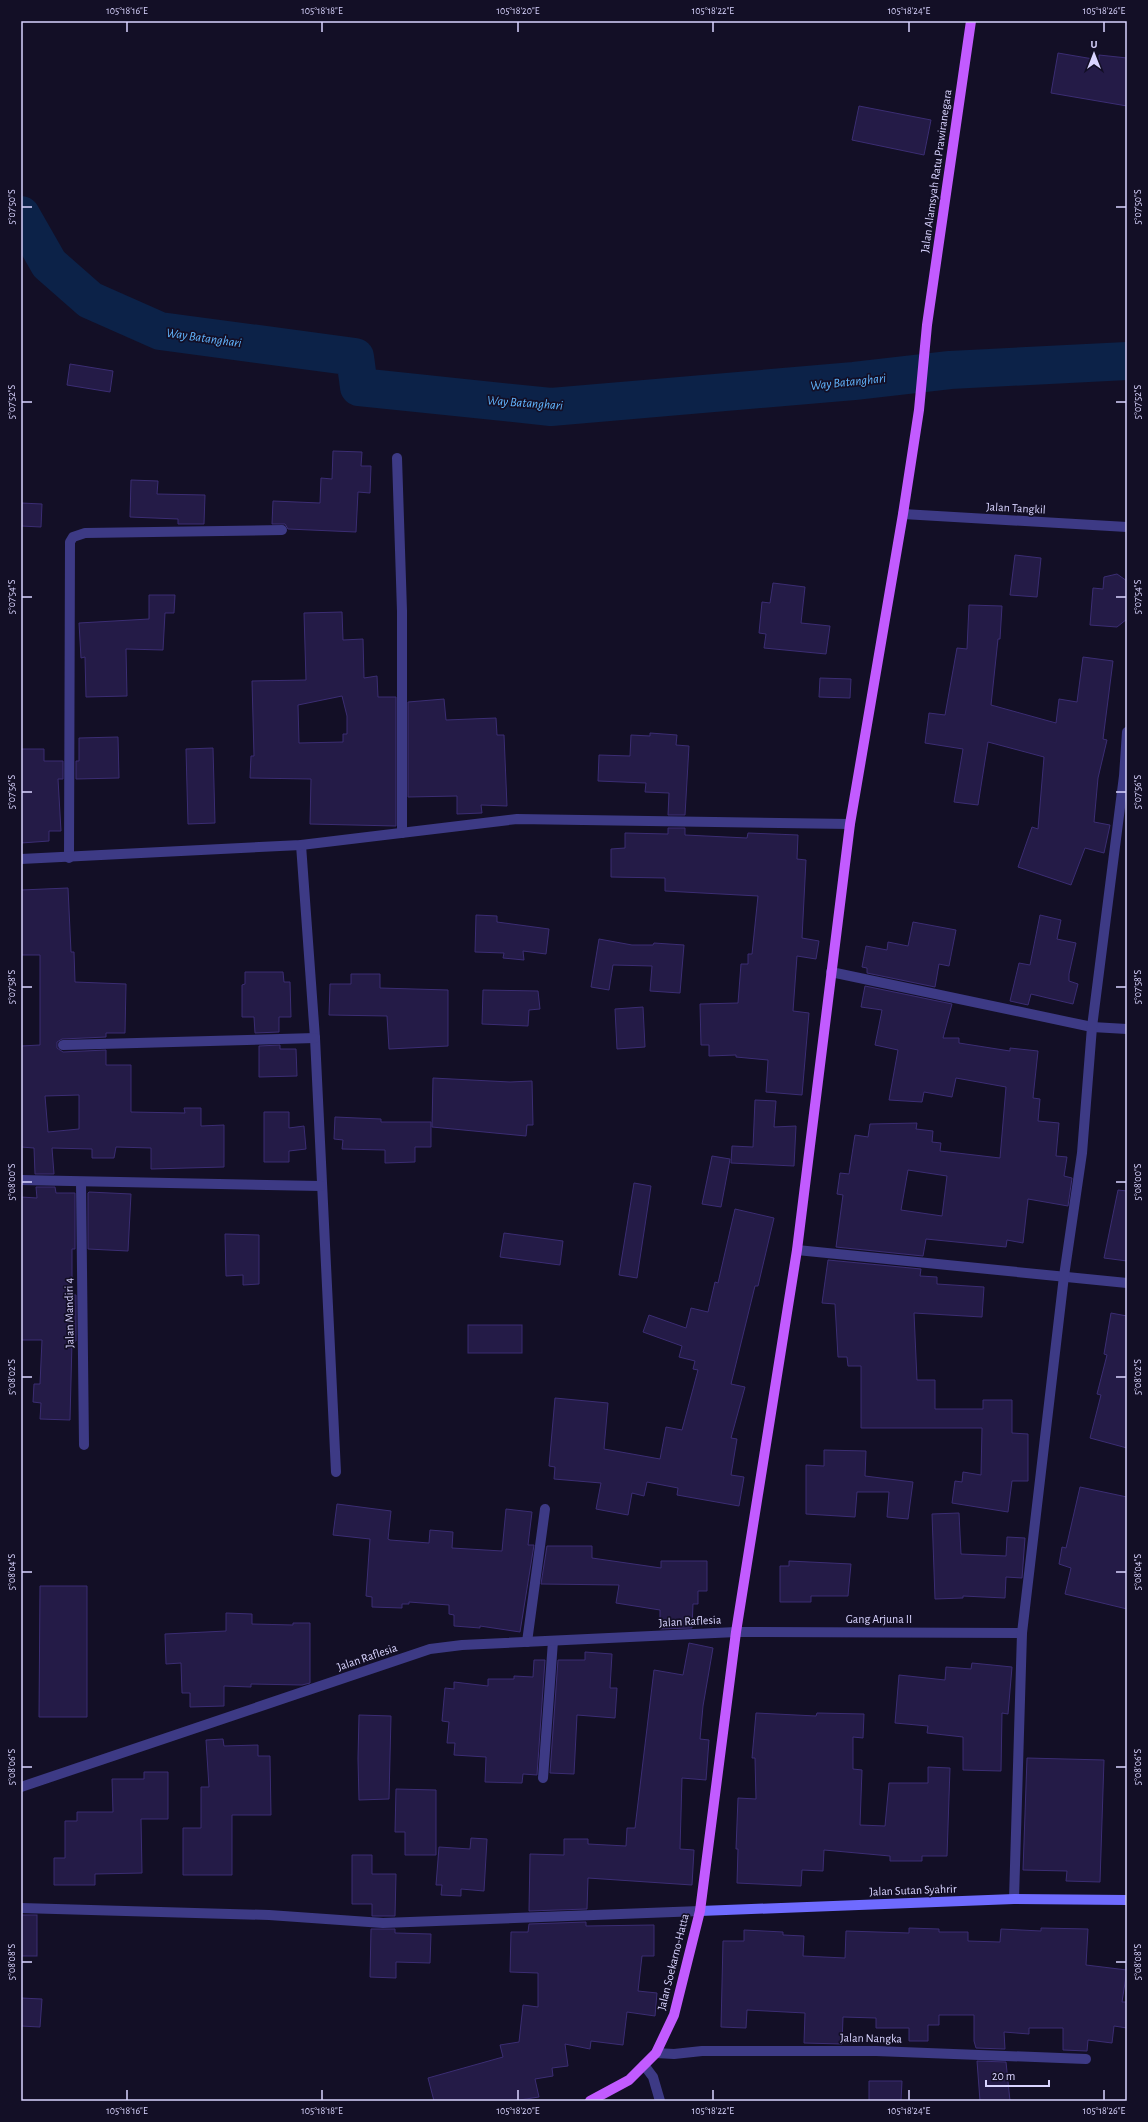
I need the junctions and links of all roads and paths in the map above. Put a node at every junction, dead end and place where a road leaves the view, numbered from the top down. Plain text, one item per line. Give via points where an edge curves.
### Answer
1 (971, 21) edge
2 (397, 458) dead end
3 (903, 514) junction
4 (1127, 527) edge
5 (282, 530) dead end
6 (1127, 732) edge
7 (1126, 776) edge
8 (850, 824) junction
9 (402, 833) junction
10 (301, 845) junction
11 (69, 858) junction
12 (21, 859) edge
13 (831, 972) junction
14 (1092, 1027) junction
15 (1127, 1029) edge
16 (315, 1038) junction
17 (63, 1045) dead end
18 (21, 1180) edge
19 (81, 1182) junction
20 (321, 1186) junction
21 (797, 1250) junction
22 (1064, 1276) junction
23 (1127, 1283) edge
24 (84, 1445) dead end
25 (336, 1472) dead end
26 (545, 1509) dead end
27 (736, 1632) junction
28 (1022, 1633) junction
29 (553, 1641) junction
30 (526, 1642) junction
31 (543, 1778) dead end
32 (21, 1787) edge
33 (1014, 1899) junction
34 (1127, 1900) edge
35 (21, 1908) edge
36 (700, 1911) junction
37 (656, 2053) junction
38 (1086, 2059) dead end
39 (644, 2065) junction
40 (590, 2101) edge
41 (660, 2101) edge

1 - 3 main road, Jalan Alamsyah Ratu Prawiranegara via 927,325 919,410
2 - 9 street via 402,611
3 - 4 street, Jalan Tangkil
3 - 8 main road, Jalan Alamsyah Ratu Prawiranegara
5 - 11 street via 84,533 73,537 70,542
6 - 7 street
7 - 14 street
8 - 9 street via 517,819
8 - 13 main road, Jalan Alamsyah Ratu Prawiranegara
9 - 10 street
10 - 11 street
10 - 16 street
11 - 12 street
13 - 14 street
13 - 21 main road, Jalan Alamsyah Ratu Prawiranegara
14 - 15 street
14 - 22 street via 1082,1153
16 - 17 street
16 - 20 street
18 - 19 street
19 - 20 street
19 - 24 street, Jalan Mandiri 4
20 - 25 street
21 - 22 street
21 - 27 main road, Jalan Soekarno-Hatta
22 - 23 street
22 - 28 street
26 - 30 street
27 - 28 street, Gang Arjuna II
27 - 29 street, Jalan Raflesia
27 - 36 main road, Jalan Soekarno-Hatta
28 - 33 street
29 - 30 street, Jalan Raflesia
29 - 31 street
30 - 32 street, Jalan Raflesia via 430,1649
33 - 34 street, Jalan Sutan Syahrir
33 - 36 street, Jalan Sutan Syahrir
35 - 36 street via 269,1915 383,1923
36 - 37 main road, Jalan Soekarno-Hatta via 674,2016
37 - 38 street, Jalan Nangka via 876,2051
37 - 39 main road, Jalan Soekarno-Hatta
39 - 40 main road, Jalan Soekarno-Hatta via 629,2080
39 - 41 street via 653,2077

